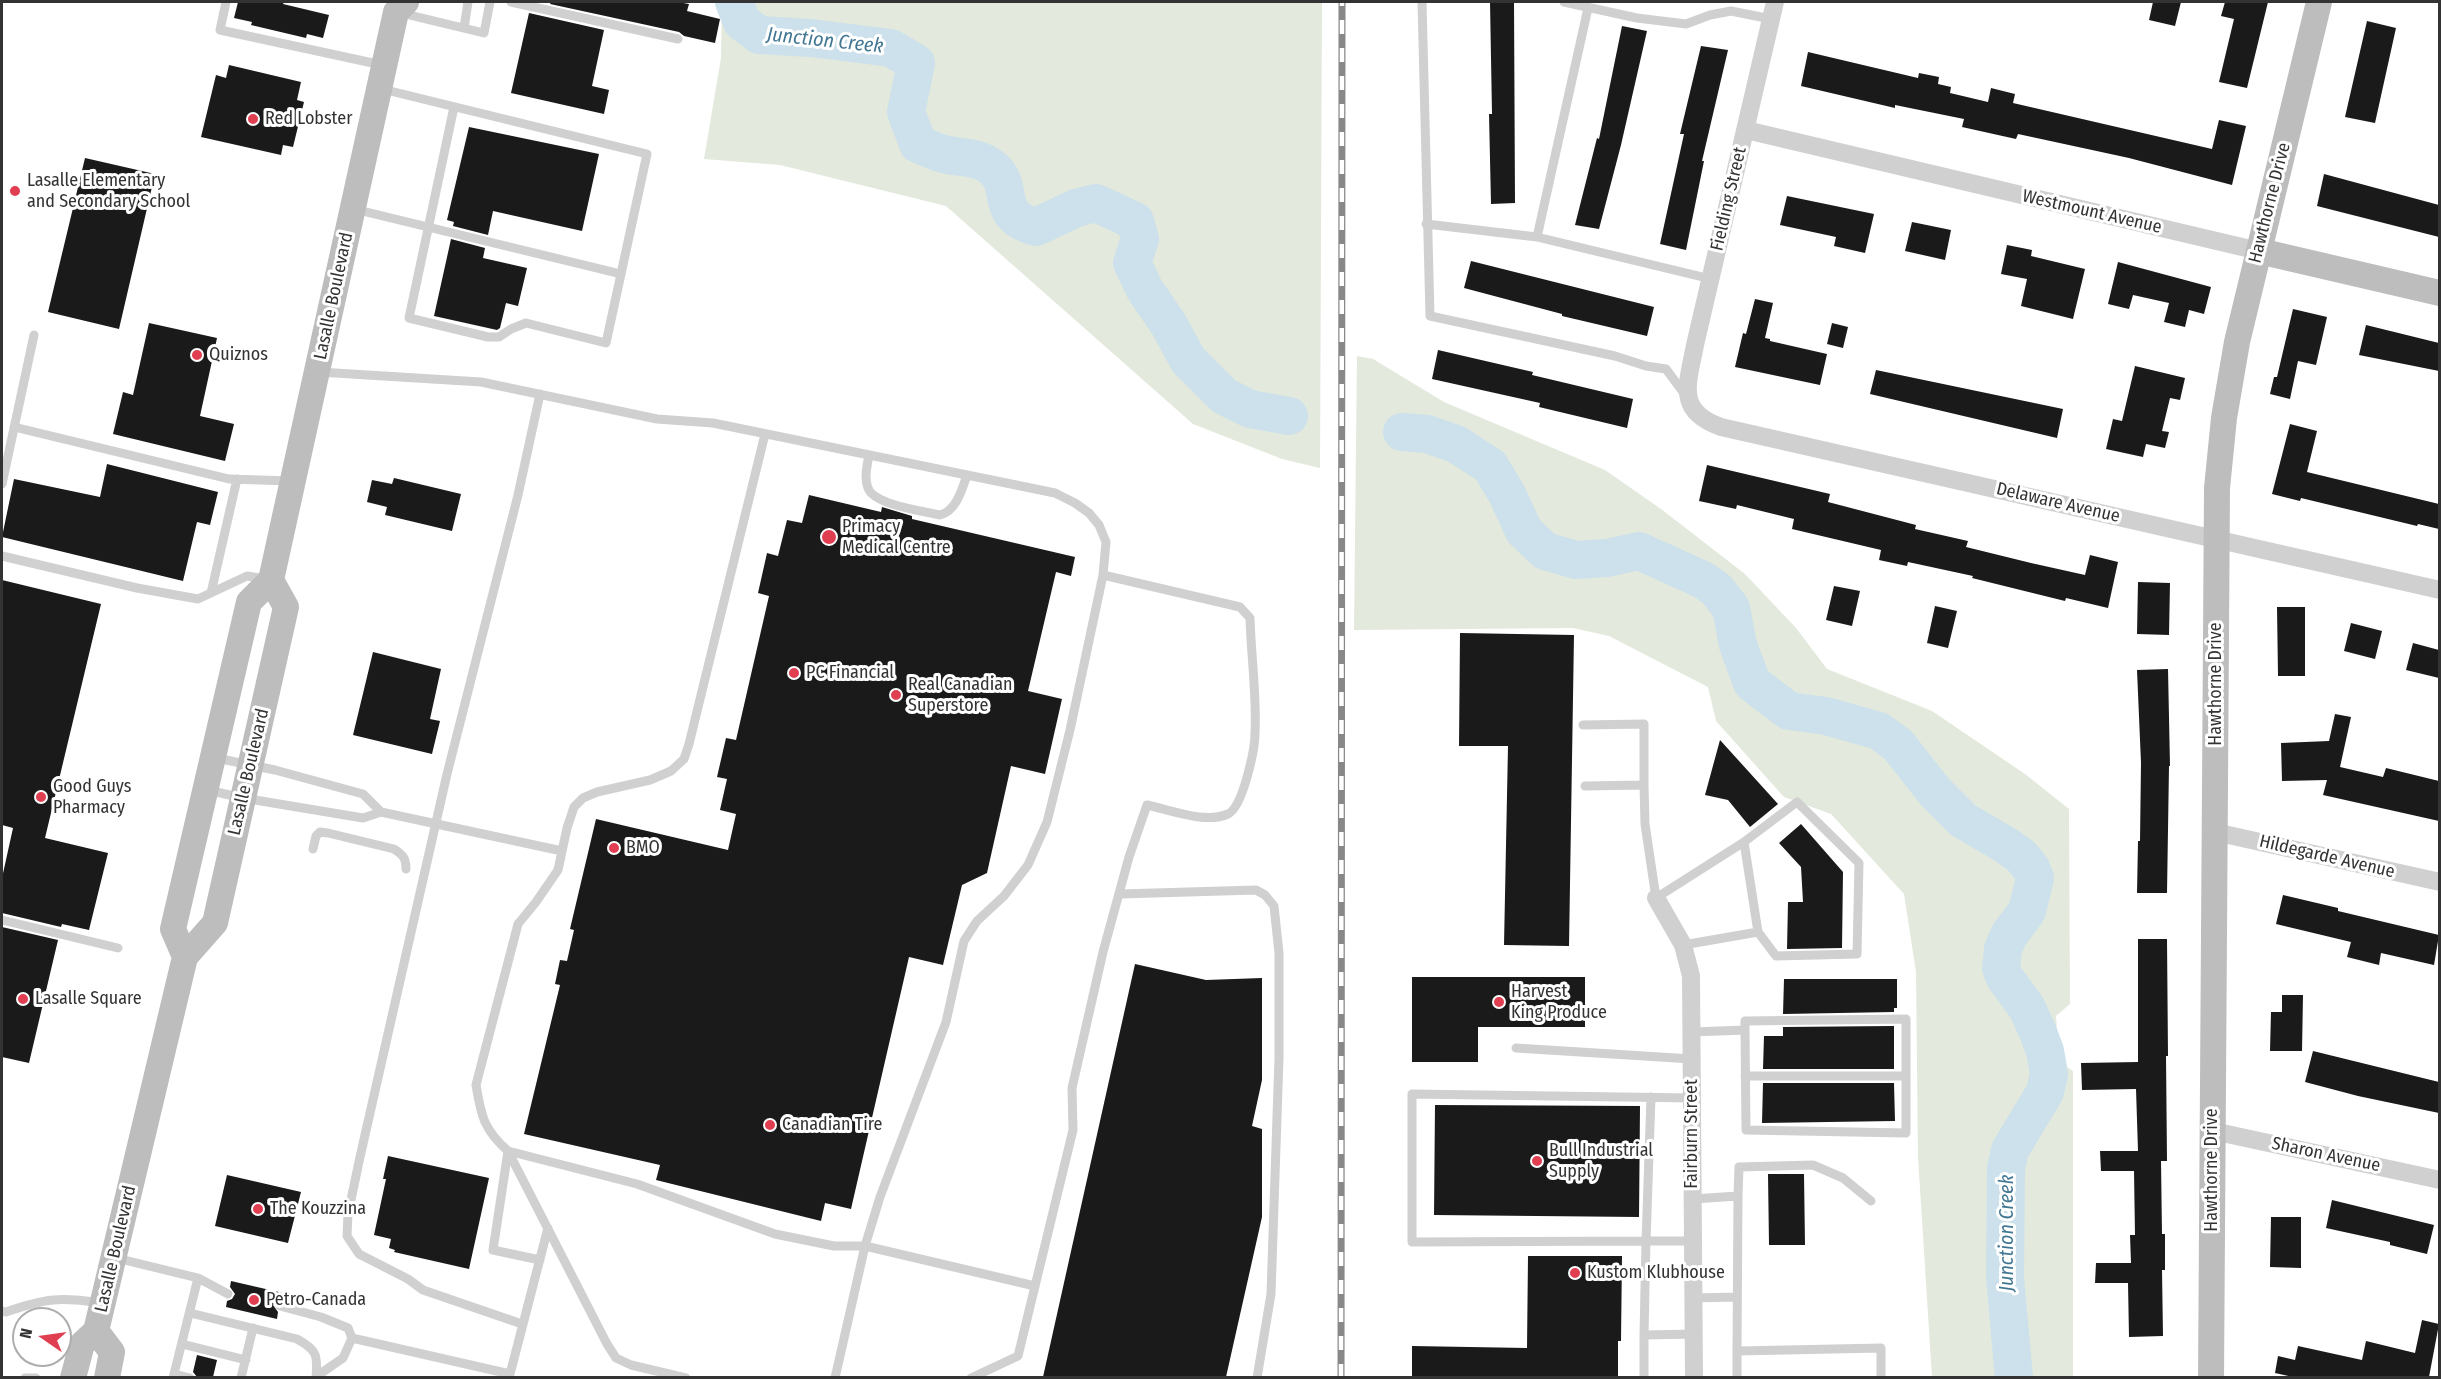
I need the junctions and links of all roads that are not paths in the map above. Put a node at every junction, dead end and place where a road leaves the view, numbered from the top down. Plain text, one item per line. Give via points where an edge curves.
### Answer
1 (226, 2) edge
2 (468, 2) edge
3 (490, 2) edge
4 (511, 2) edge
5 (1422, 2) edge
6 (1564, 2) edge
7 (2319, 2) edge
8 (397, 5) edge
9 (1588, 8) junction
10 (1773, 10) edge
11 (464, 28) junction
12 (678, 39) dead end
13 (382, 77) junction
14 (454, 107) junction
15 (1746, 129) junction
16 (353, 209) junction
17 (1426, 224) junction
18 (429, 227) junction
19 (1537, 237) junction
20 (2259, 251) junction
21 (621, 274) junction
22 (1711, 279) junction
23 (2439, 293) edge
24 (34, 335) dead end
25 (317, 372) junction
26 (540, 394) junction
27 (1688, 398) junction
28 (14, 427) junction
29 (765, 434) junction
30 (869, 455) junction
31 (967, 475) junction
32 (237, 479) junction
33 (293, 481) junction
34 (2, 484) edge
35 (2217, 539) junction
36 (2, 556) edge
37 (1103, 575) junction
38 (272, 580) junction
39 (2439, 590) edge
40 (212, 593) junction
41 (1583, 725) dead end
42 (213, 758) junction
43 (251, 766) junction
44 (1644, 785) junction
45 (1585, 786) dead end
46 (206, 790) junction
47 (243, 798) junction
48 (381, 812) junction
49 (436, 825) junction
50 (2215, 832) junction
51 (1744, 842) junction
52 (313, 849) dead end
53 (562, 851) junction
54 (406, 869) dead end
55 (2439, 882) edge
56 (1120, 894) junction
57 (1656, 898) junction
58 (2, 920) edge
59 (1758, 932) junction
60 (1683, 945) junction
61 (118, 948) dead end
62 (185, 957) junction
63 (1745, 1030) junction
64 (1692, 1032) junction
65 (1516, 1048) dead end
66 (1692, 1059) junction
67 (1745, 1076) junction
68 (1906, 1076) junction
69 (1651, 1097) junction
70 (1692, 1098) junction
71 (2213, 1131) junction
72 (508, 1151) junction
73 (2439, 1180) edge
74 (1738, 1196) junction
75 (1693, 1199) junction
76 (1871, 1201) dead end
77 (548, 1228) junction
78 (1646, 1241) junction
79 (1693, 1241) junction
80 (865, 1246) junction
81 (112, 1258) junction
82 (540, 1260) junction
83 (198, 1278) junction
84 (1035, 1286) junction
85 (228, 1294) dead end
86 (1737, 1297) junction
87 (1693, 1298) junction
88 (103, 1303) junction
89 (280, 1306) dead end
90 (2, 1311) edge
91 (190, 1313) junction
92 (522, 1324) junction
93 (253, 1328) junction
94 (96, 1331) junction
95 (1694, 1334) junction
96 (1644, 1335) junction
97 (352, 1338) junction
98 (182, 1344) junction
99 (1737, 1351) junction
100 (246, 1360) junction
101 (993, 1367) junction
102 (174, 1376) edge
103 (509, 1376) edge
104 (26, 1377) edge
105 (36, 1377) edge
106 (73, 1377) edge
107 (106, 1377) edge
108 (190, 1377) edge
109 (241, 1377) edge
110 (316, 1377) edge
111 (686, 1377) edge
112 (835, 1377) edge
113 (971, 1377) edge
114 (996, 1377) edge
115 (1257, 1377) edge
116 (1644, 1377) edge
117 (1694, 1377) edge
118 (1737, 1377) edge
119 (1881, 1377) edge
120 (2211, 1377) edge

1 - 13 lane via 220,30
2 - 11 lane
3 - 11 lane via 484,33
4 - 12 lane
5 - 17 lane
6 - 9 lane
7 - 20 main road, Hawthorne Drive
8 - 11 lane
8 - 13 main road, Lasalle Boulevard
9 - 10 lane via 1686,24 1731,11
9 - 19 lane
10 - 15 street, Fielding Street
13 - 14 lane
13 - 16 main road, Lasalle Boulevard
14 - 18 lane
14 - 21 lane via 647,154
15 - 20 street, Westmount Avenue
15 - 22 street, Fielding Street
16 - 18 lane
16 - 25 main road, Lasalle Boulevard
17 - 19 lane
17 - 27 lane via 1430,316 1666,369
18 - 21 lane
18 - 21 lane via 409,318 421,321 488,337 499,337 526,323 606,344
19 - 22 lane
20 - 23 main road, Westmount Avenue
20 - 35 main road, Hawthorne Drive via 2224,417
22 - 27 street, Fielding Street via 1695,345
24 - 28 lane
25 - 26 lane via 481,382
25 - 33 main road, Lasalle Boulevard
26 - 29 lane via 657,419 713,423
26 - 49 lane
27 - 35 street, Delaware Avenue via 1695,413 1721,427
28 - 32 lane
28 - 34 lane
29 - 30 lane
29 - 53 lane via 684,759 671,771 650,780 583,798 574,807
30 - 31 lane
30 - 31 lane via 866,475 872,496 940,515 954,504
31 - 37 lane via 1054,493 1075,502 1099,525 1106,542
32 - 33 lane
32 - 40 lane
33 - 38 main road, Lasalle Boulevard
35 - 39 street, Delaware Avenue
35 - 50 main road, Hawthorne Drive
36 - 40 lane via 198,599
37 - 56 lane via 1240,607 1250,618 1255,735 1238,805 1229,814 1206,818 1147,806 1128,857
37 - 80 lane via 1047,822 1028,865 964,941 946,1022
38 - 40 lane via 247,576
38 - 42 main road via 249,602
38 - 43 main road, Lasalle Boulevard via 286,607
41 - 44 lane via 1644,724
42 - 43 lane
42 - 46 main road
43 - 47 main road, Lasalle Boulevard
43 - 48 lane via 363,794
44 - 45 lane
44 - 57 lane via 1645,824
46 - 47 lane
46 - 62 main road via 173,929
47 - 48 lane via 363,818
47 - 62 main road, Lasalle Boulevard via 215,923
48 - 49 lane
49 - 53 lane
49 - 92 lane via 360,1157 347,1236 359,1254 423,1290
50 - 55 street, Hildegarde Avenue
50 - 71 main road, Hawthorne Drive
51 - 57 lane
51 - 59 lane
51 - 59 lane via 1797,802 1859,863 1857,954 1776,956
52 - 54 lane via 316,836 328,833 394,849 402,854
53 - 72 lane via 555,878 518,924 476,1085 492,1137
56 - 84 lane via 1075,1073 1073,1130
56 - 115 lane via 1256,890 1274,906 1279,953 1279,1058 1272,1282
57 - 60 street, Fairburn Street
58 - 61 lane
59 - 60 lane
60 - 64 street, Fairburn Street via 1691,976
62 - 81 main road, Lasalle Boulevard
63 - 64 lane
63 - 67 lane
63 - 68 lane via 1745,1021 1906,1019
64 - 66 street, Fairburn Street
65 - 66 lane
66 - 70 street, Fairburn Street
67 - 68 lane
67 - 68 lane via 1746,1130 1906,1133
69 - 70 lane
69 - 78 lane
69 - 78 lane via 1412,1094 1412,1242
70 - 75 street, Fairburn Street
71 - 73 street, Sharon Avenue
71 - 120 main road, Hawthorne Drive
72 - 77 lane
72 - 80 lane via 638,1184 775,1234 834,1246
72 - 82 lane via 493,1250
74 - 75 lane
74 - 76 lane via 1739,1167 1813,1166 1843,1178
74 - 86 lane
75 - 79 street, Fairburn Street
77 - 82 lane
77 - 111 lane via 616,1358
78 - 79 lane
78 - 96 lane
79 - 87 street, Fairburn Street
80 - 84 lane
80 - 112 lane
81 - 83 lane
81 - 88 main road, Lasalle Boulevard
82 - 92 lane
83 - 85 lane
83 - 91 lane
84 - 101 lane via 1018,1356
86 - 87 lane
86 - 99 lane
87 - 95 street, Fairburn Street
88 - 90 lane via 40,1300
88 - 94 main road, Lasalle Boulevard
89 - 97 lane via 337,1323 348,1328
91 - 93 lane
91 - 98 lane
92 - 103 lane
93 - 100 lane
93 - 110 lane via 310,1346 317,1355
94 - 106 main road, Lasalle Boulevard via 82,1344
94 - 107 main road, Lasalle Boulevard via 112,1352
95 - 96 lane
95 - 117 street, Fairburn Street
96 - 116 lane
97 - 103 lane
97 - 110 lane via 343,1358
98 - 100 lane
98 - 102 lane
99 - 118 lane
99 - 119 lane via 1881,1348
100 - 109 lane
101 - 113 lane
101 - 114 lane
102 - 108 lane
104 - 105 lane

